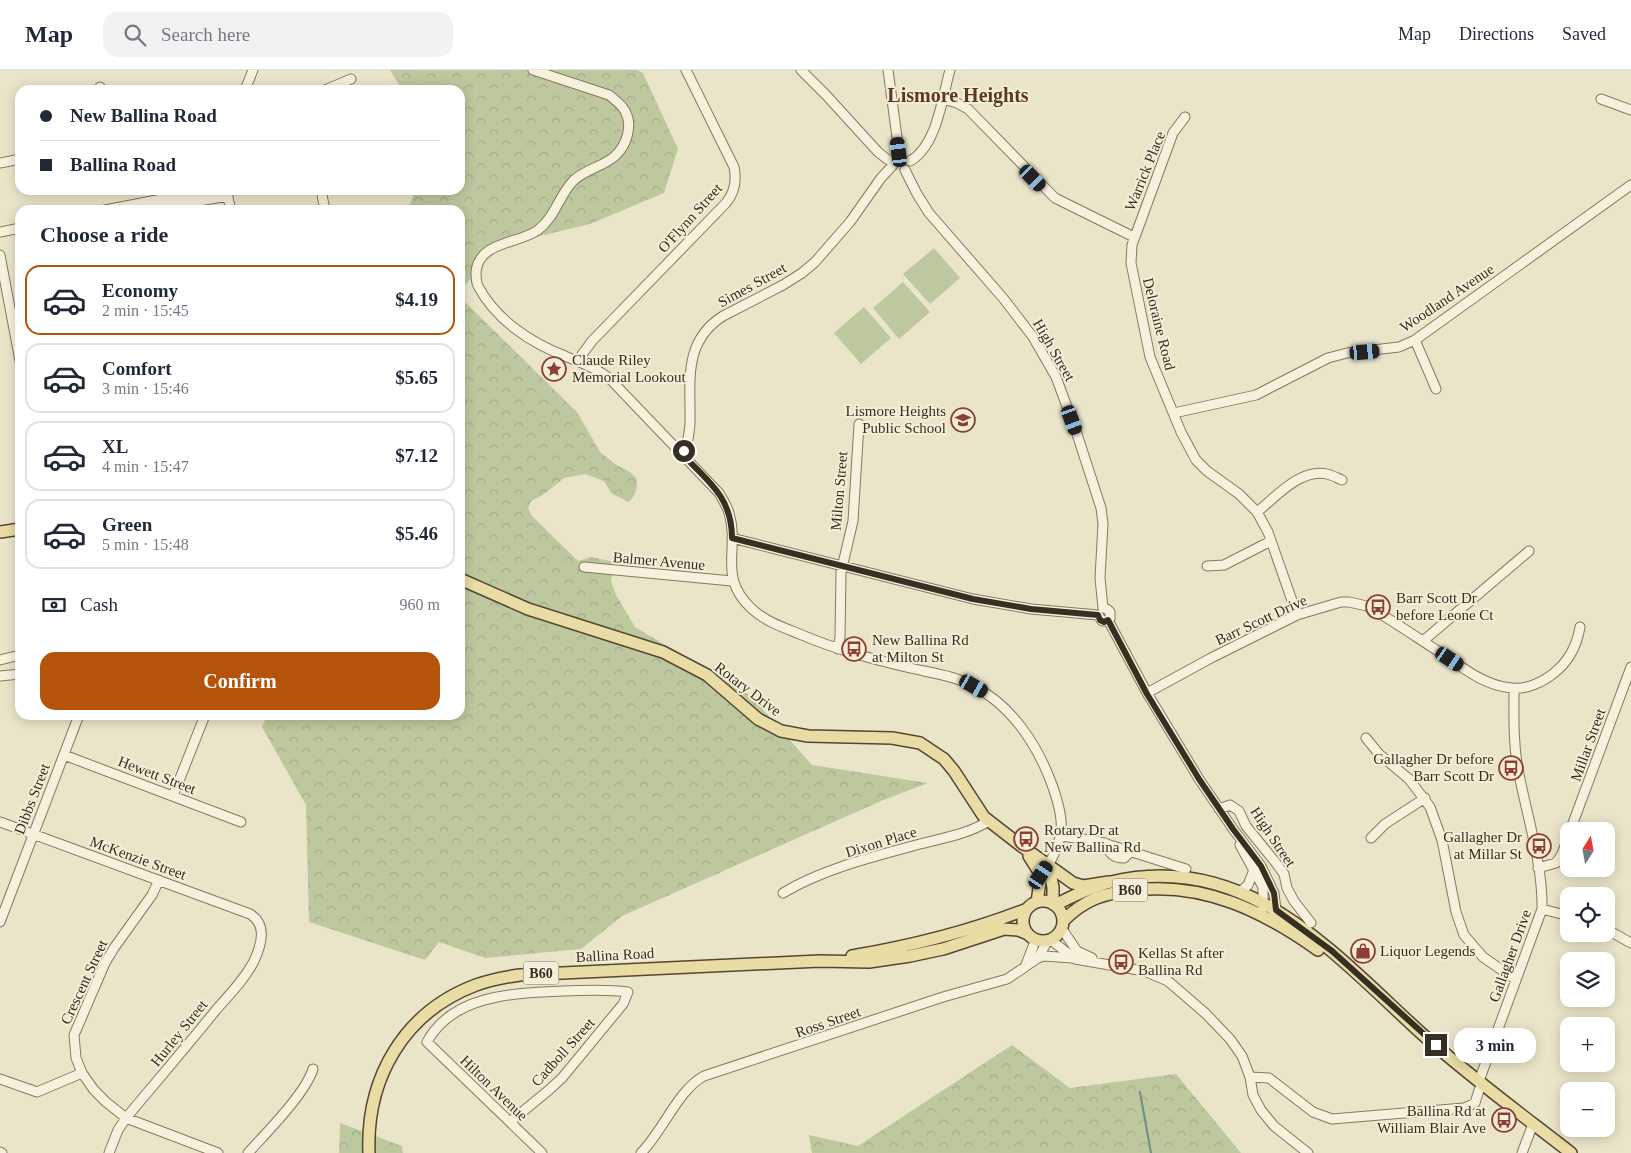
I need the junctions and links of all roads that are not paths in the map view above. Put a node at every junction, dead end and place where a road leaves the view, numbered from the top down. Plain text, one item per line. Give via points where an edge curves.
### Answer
1 (253, 70) edge
2 (533, 70) edge
3 (686, 70) edge
4 (801, 70) edge
5 (888, 70) edge
6 (950, 70) edge
7 (351, 79) dead end
8 (248, 85) edge
9 (337, 85) edge
10 (942, 99) junction
11 (1601, 99) dead end
12 (1631, 110) edge
13 (1185, 117) dead end
14 (899, 152) junction
15 (15, 160) edge
16 (910, 161) junction
17 (0, 163) edge
18 (892, 163) junction
19 (905, 170) junction
20 (1631, 185) edge
21 (184, 195) edge
22 (217, 195) edge
23 (133, 205) edge
24 (170, 205) edge
25 (15, 229) edge
26 (0, 232) edge
27 (1134, 237) junction
28 (0, 254) edge
29 (15, 334) edge
30 (1415, 340) junction
31 (578, 361) junction
32 (1436, 389) dead end
33 (1174, 413) junction
34 (859, 424) dead end
35 (682, 454) junction
36 (1342, 480) dead end
37 (1257, 512) junction
38 (15, 530) edge
39 (0, 532) edge
40 (732, 538) junction
41 (1271, 541) junction
42 (1529, 551) dead end
43 (1207, 566) dead end
44 (584, 567) dead end
45 (842, 567) junction
46 (465, 581) edge
47 (732, 581) junction
48 (1100, 612) junction
49 (1297, 615) junction
50 (1580, 628) dead end
51 (1423, 641) junction
52 (838, 649) junction
53 (15, 656) edge
54 (0, 660) edge
55 (1631, 667) edge
56 (15, 674) edge
57 (0, 676) edge
58 (1514, 689) junction
59 (1147, 694) junction
60 (77, 720) edge
61 (203, 720) edge
62 (1366, 738) dead end
63 (64, 755) junction
64 (173, 796) junction
65 (1425, 798) junction
66 (1219, 809) junction
67 (989, 821) junction
68 (0, 822) edge
69 (241, 822) dead end
70 (1573, 822) edge
71 (1233, 829) junction
72 (32, 834) junction
73 (1061, 836) junction
74 (1371, 838) dead end
75 (1020, 846) junction
76 (1560, 857) edge
77 (1048, 864) junction
78 (1538, 868) junction
79 (1186, 869) dead end
80 (1254, 870) junction
81 (1041, 875) junction
82 (159, 880) junction
83 (1109, 882) junction
84 (1240, 892) junction
85 (783, 893) dead end
86 (4, 901) edge
87 (1263, 902) junction
88 (1054, 904) junction
89 (1032, 906) junction
90 (1542, 909) junction
91 (1276, 910) junction
92 (1560, 914) edge
93 (0, 922) edge
94 (1311, 923) dead end
95 (1279, 924) junction
96 (1063, 925) junction
97 (261, 926) joint
98 (1615, 934) edge
99 (1032, 936) junction
100 (1049, 940) junction
101 (1631, 943) edge
102 (1038, 958) junction
103 (1075, 958) junction
104 (820, 961) junction
105 (1113, 965) junction
106 (1024, 967) junction
107 (1516, 980) junction
108 (628, 992) joint
109 (314, 1069) dead end
110 (82, 1073) junction
111 (1250, 1077) junction
112 (0, 1079) edge
113 (1479, 1086) junction
114 (126, 1118) junction
115 (510, 1122) junction
116 (1532, 1127) junction
117 (108, 1153) edge
118 (218, 1153) edge
119 (248, 1153) edge
120 (370, 1153) edge
121 (542, 1153) edge
122 (641, 1153) edge
123 (1308, 1153) edge
124 (1522, 1153) edge
125 (1559, 1153) edge
126 (1571, 1153) edge

1 - 8 street
2 - 31 street via 609,95 626,112 628,136 615,156 573,181 551,217 538,230 484,254 479,262 477,285 520,333 543,347
3 - 31 street, O'Flynn Street via 730,157 736,175 733,192 592,341
4 - 18 street
5 - 14 street
6 - 10 street
7 - 9 street
10 - 16 street via 928,144 920,155
10 - 27 street via 968,110 1054,198
11 - 12 street
13 - 27 street, Warrick Place via 1173,133
14 - 16 street via 907,154
14 - 18 street
15 - 17 street
16 - 19 street
18 - 19 street via 898,170
18 - 35 street, Simes Street via 850,222 808,268 783,285 723,316 703,333 692,359 690,428
19 - 48 street, High Street via 929,213 1019,318 1056,377 1101,508
20 - 30 street, Woodland Avenue
21 - 23 street
22 - 24 street
25 - 26 street
27 - 33 street, Deloraine Road via 1131,263 1146,341
28 - 29 street
30 - 32 street
30 - 33 street, Woodland Avenue via 1399,347 1328,358 1256,395
31 - 35 street via 609,378
33 - 37 street, Deloraine Road via 1196,460
34 - 45 street, Milton Street via 853,521
35 - 40 street via 719,493 730,514
36 - 37 street via 1328,474 1307,475
37 - 41 street, Deloraine Road
38 - 39 main road
40 - 45 street
40 - 47 street
41 - 43 street via 1224,565
41 - 49 street, Deloraine Road
42 - 51 street
44 - 47 street, Balmer Avenue
45 - 48 street via 1000,604
45 - 52 street, Milton Street
46 - 67 main road, Rotary Drive via 528,609 663,652 707,675 758,719 781,731 808,736 892,738 920,743 944,759
47 - 52 street via 745,602 760,616
48 - 59 street, High Street via 1107,609 1110,612 1108,620
49 - 51 street, Barr Scott Drive via 1332,604 1358,603
49 - 59 street, Barr Scott Drive
50 - 58 street, Barr Scott Drive via 1575,646 1560,668 1536,684
51 - 58 street, Barr Scott Drive via 1476,677
52 - 73 street via 960,680 999,703 1040,755 1057,802
53 - 54 street
55 - 70 street, Millar Street
56 - 57 street
58 - 78 street, Gallagher Drive via 1515,750
59 - 66 street, High Street
60 - 63 street, Dibbs Street
61 - 64 street
62 - 65 street
63 - 64 street, Hewett Street
63 - 72 street, Dibbs Street
64 - 69 street, Hewett Street
65 - 74 street via 1385,824
65 - 107 street via 1439,829 1456,912 1464,935 1483,958
66 - 71 street, High Street
66 - 94 street, High Street via 1230,805 1239,811 1246,826 1284,874 1294,901
67 - 75 main road, Rotary Drive
67 - 85 street, Dixon Place via 976,829 804,880
68 - 72 street, McKenzie Street
71 - 80 street
71 - 91 street via 1270,884
72 - 82 street, McKenzie Street
72 - 86 street, Dibbs Street
73 - 77 street
73 - 79 street via 1105,843
75 - 77 main road, Rotary Drive
75 - 81 main road, Rotary Drive
76 - 78 street via 1556,863
77 - 81 street
77 - 83 main road, Rotary Drive via 1078,885
77 - 88 main road
78 - 90 street, Gallagher Drive
80 - 84 street via 1248,885
80 - 87 street via 1263,887
81 - 89 main road
82 - 97 street, McKenzie Street via 250,914
82 - 110 street, Crescent Street via 109,957 77,1026 74,1048
83 - 84 main road, B60 via 1172,877
83 - 88 main road, B60
84 - 87 main road, B60
86 - 93 street, Dibbs Street
87 - 91 main road, B60
87 - 95 street via 1263,908
88 - 89 main road, B60 via 1045,901
88 - 96 main road via 1061,912
89 - 99 main road via 1024,921
89 - 104 main road, Ballina Road / B60 via 1000,920 920,942
90 - 92 street
90 - 107 street, Gallagher Drive
91 - 113 main road, B60 via 1332,951
95 - 96 main road, B60 via 1250,909 1204,893 1150,888 1090,900 1076,908
95 - 113 main road, B60 via 1344,970 1398,1021
96 - 100 main road, B60
96 - 105 street via 1077,951
97 - 114 street, Hurley Street via 260,945 251,966
98 - 101 street
99 - 100 main road, B60
99 - 104 main road, Ballina Road / B60 via 1004,929 943,949 902,958 869,962
99 - 106 street
100 - 102 street
100 - 103 street
102 - 103 street
102 - 106 street, Ross Street
103 - 105 street
104 - 120 main road, Ballina Road / B60 via 520,974 463,990 425,1014 393,1054 373,1102
105 - 111 street via 1144,971 1168,981 1230,1038
106 - 122 street, Ross Street via 1007,979 704,1076 688,1089
107 - 113 street, Gallagher Drive
108 - 115 street, Cadboll Street via 623,1004 562,1078
108 - 115 street, Hilton Avenue via 611,989 523,992 489,998 467,1007 434,1029 427,1042
109 - 119 street via 289,1106
110 - 112 street via 36,1092
110 - 114 street, Crescent Street via 106,1102
111 - 113 street, Gallagher Drive via 1269,1078 1313,1112 1332,1119 1471,1106 1475,1103
111 - 123 street via 1253,1095 1261,1110 1274,1126
113 - 116 main road, B60
114 - 117 street, Hurley Street
114 - 118 street, Crescent Street
115 - 121 street, Hilton Avenue
116 - 124 street
116 - 125 main road, B60
116 - 126 main road, B60

